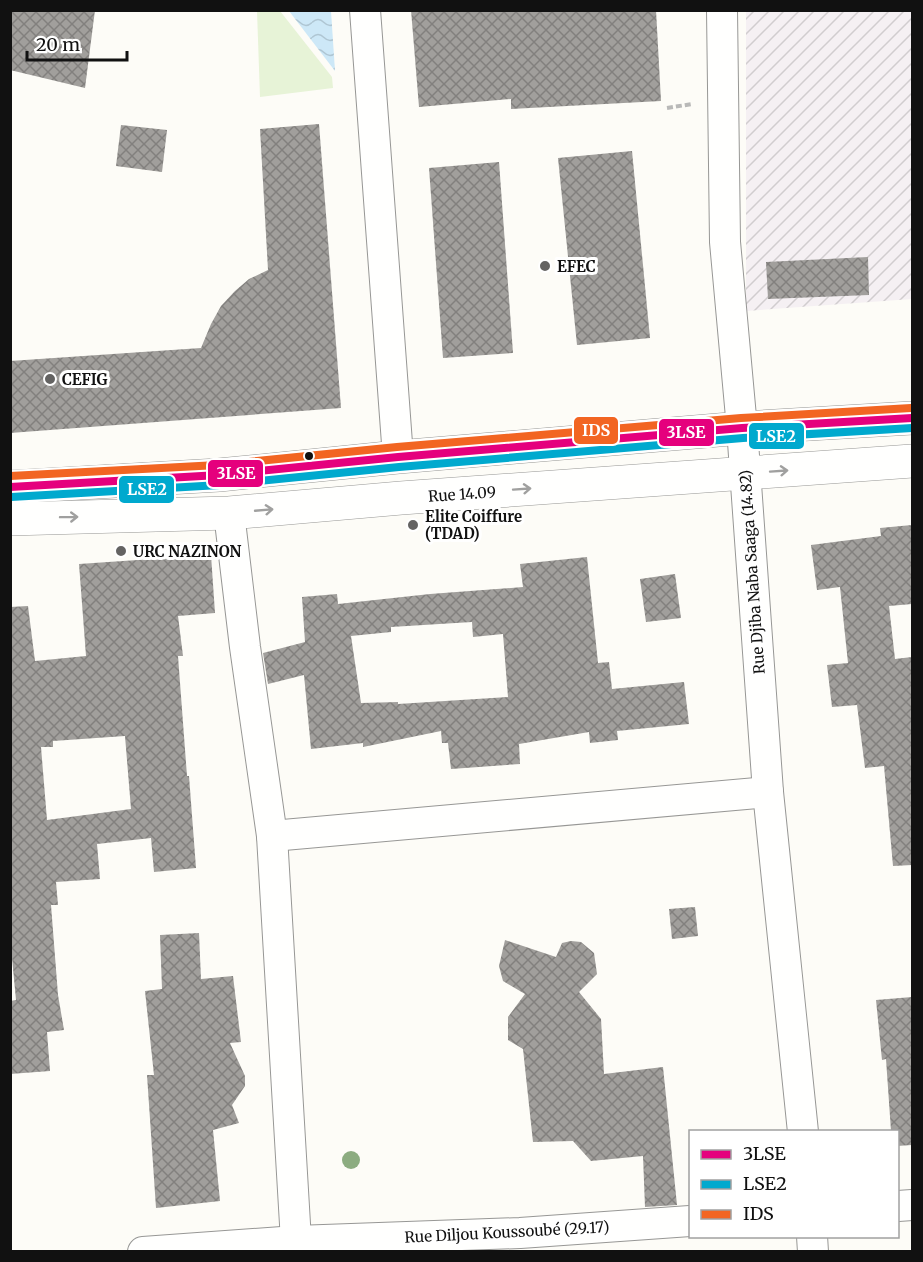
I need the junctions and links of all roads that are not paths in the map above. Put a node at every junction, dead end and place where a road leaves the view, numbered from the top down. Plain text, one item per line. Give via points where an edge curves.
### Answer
1 (365, 10) edge
2 (722, 10) edge
3 (912, 418) edge
4 (742, 428) junction
5 (398, 457) junction
6 (912, 462) edge
7 (744, 473) junction
8 (10, 487) edge
9 (229, 513) junction
10 (10, 519) edge
11 (768, 792) junction
12 (272, 836) junction
13 (802, 1130) edge
14 (689, 1221) edge
15 (296, 1241) junction
16 (520, 1242) edge
17 (143, 1251) edge

1 - 5 street
2 - 4 street, Rue Djiba Naba Saaga (14.82) via 725,242
3 - 4 street
4 - 5 street
4 - 7 street, Rue Djiba Naba Saaga (14.82)
5 - 8 street via 208,475
7 -> 6 street, Rue 14.09
9 -> 7 street, Rue 14.09
7 - 11 street, Rue Djiba Naba Saaga (14.82)
10 -> 9 street, Rue 14.09
9 - 12 street
11 - 12 street
11 - 13 street, Rue Djiba Naba Saaga (14.82)
12 - 15 street
14 - 16 street, Rue Diljou Koussoubé (29.17)
15 - 16 street, Rue Diljou Koussoubé (29.17)
15 - 17 street, Rue Diljou Koussoubé (29.17)

